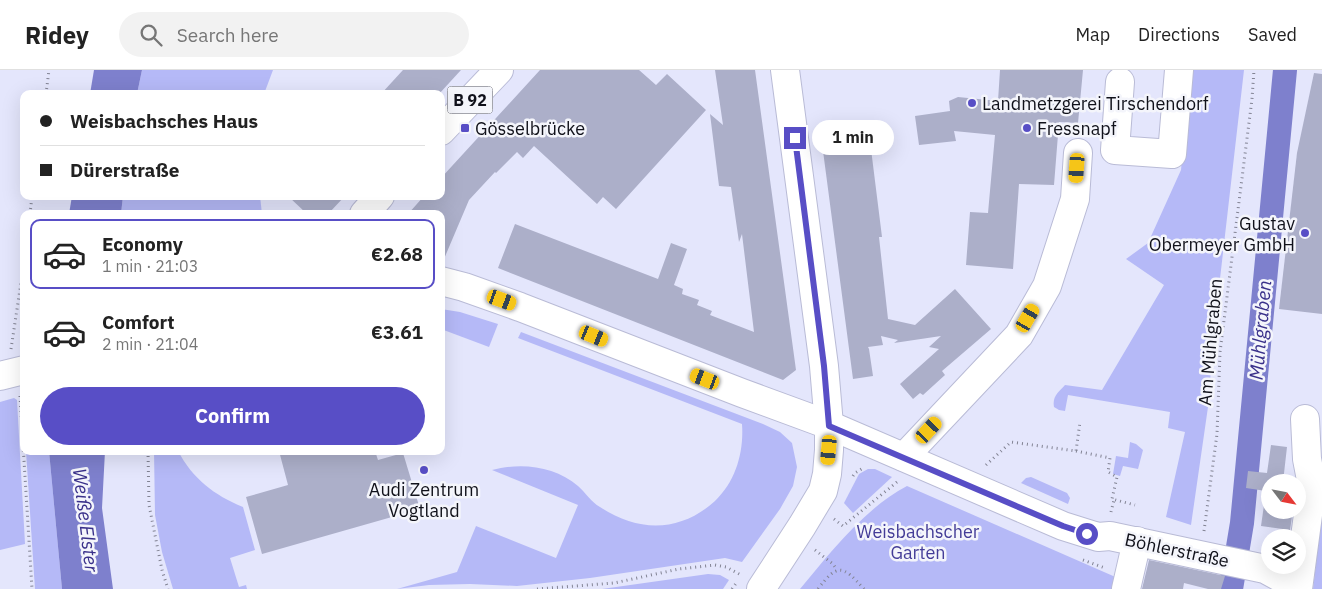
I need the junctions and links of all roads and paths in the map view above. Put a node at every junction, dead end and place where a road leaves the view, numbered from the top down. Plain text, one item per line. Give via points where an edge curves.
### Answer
1 (49, 70) edge
2 (498, 70) edge
3 (785, 70) edge
4 (1179, 70) edge
5 (1254, 70) edge
6 (1120, 82) dead end
7 (46, 90) edge
8 (445, 127) edge
9 (1078, 152) dead end
10 (376, 200) edge
11 (368, 210) edge
12 (445, 282) edge
13 (20, 292) edge
14 (19, 299) dead end
15 (16, 377) edge
16 (1305, 419) dead end
17 (1080, 422) dead end
18 (829, 426) junction
19 (20, 430) edge
20 (1076, 451) junction
21 (22, 455) edge
22 (148, 455) edge
23 (870, 466) dead end
24 (903, 467) junction
25 (988, 468) dead end
26 (851, 480) dead end
27 (1135, 505) dead end
28 (837, 512) dead end
29 (1137, 541) junction
30 (814, 550) dead end
31 (1200, 556) junction
32 (746, 567) dead end
33 (837, 570) junction
34 (32, 589) edge
35 (168, 589) edge
36 (537, 589) edge
37 (761, 589) edge
38 (818, 589) edge
39 (864, 589) edge
40 (1126, 589) edge
41 (1294, 589) edge
42 (1298, 589) edge

1 - 7 path
2 - 8 street, B 92
3 - 18 street
4 - 6 street via 1172,154 1114,150
5 - 31 path, Am Mühlgraben via 1220,352 1217,434
9 - 24 street via 1075,199 1048,286 1019,335
10 - 11 street
12 - 18 street, Böhlerstraße via 520,307
13 - 14 path
15 - 19 path
16 - 42 street via 1312,485
17 - 20 path
18 - 24 street, Böhlerstraße
18 - 37 street via 823,491
20 - 25 path via 1011,442 986,466
20 - 27 path via 1110,458 1108,472 1117,477 1112,498
21 - 34 path
22 - 35 path via 149,505
23 - 26 path via 854,473
24 - 28 path via 843,526 834,519
24 - 29 street, Böhlerstraße via 1063,526 1098,537
29 - 31 street, Böhlerstraße
29 - 40 street
30 - 33 path
31 - 41 street, Böhlerstraße via 1266,570 1287,581
32 - 36 path via 741,575 715,565 614,583
33 - 38 path
33 - 39 path via 851,576

